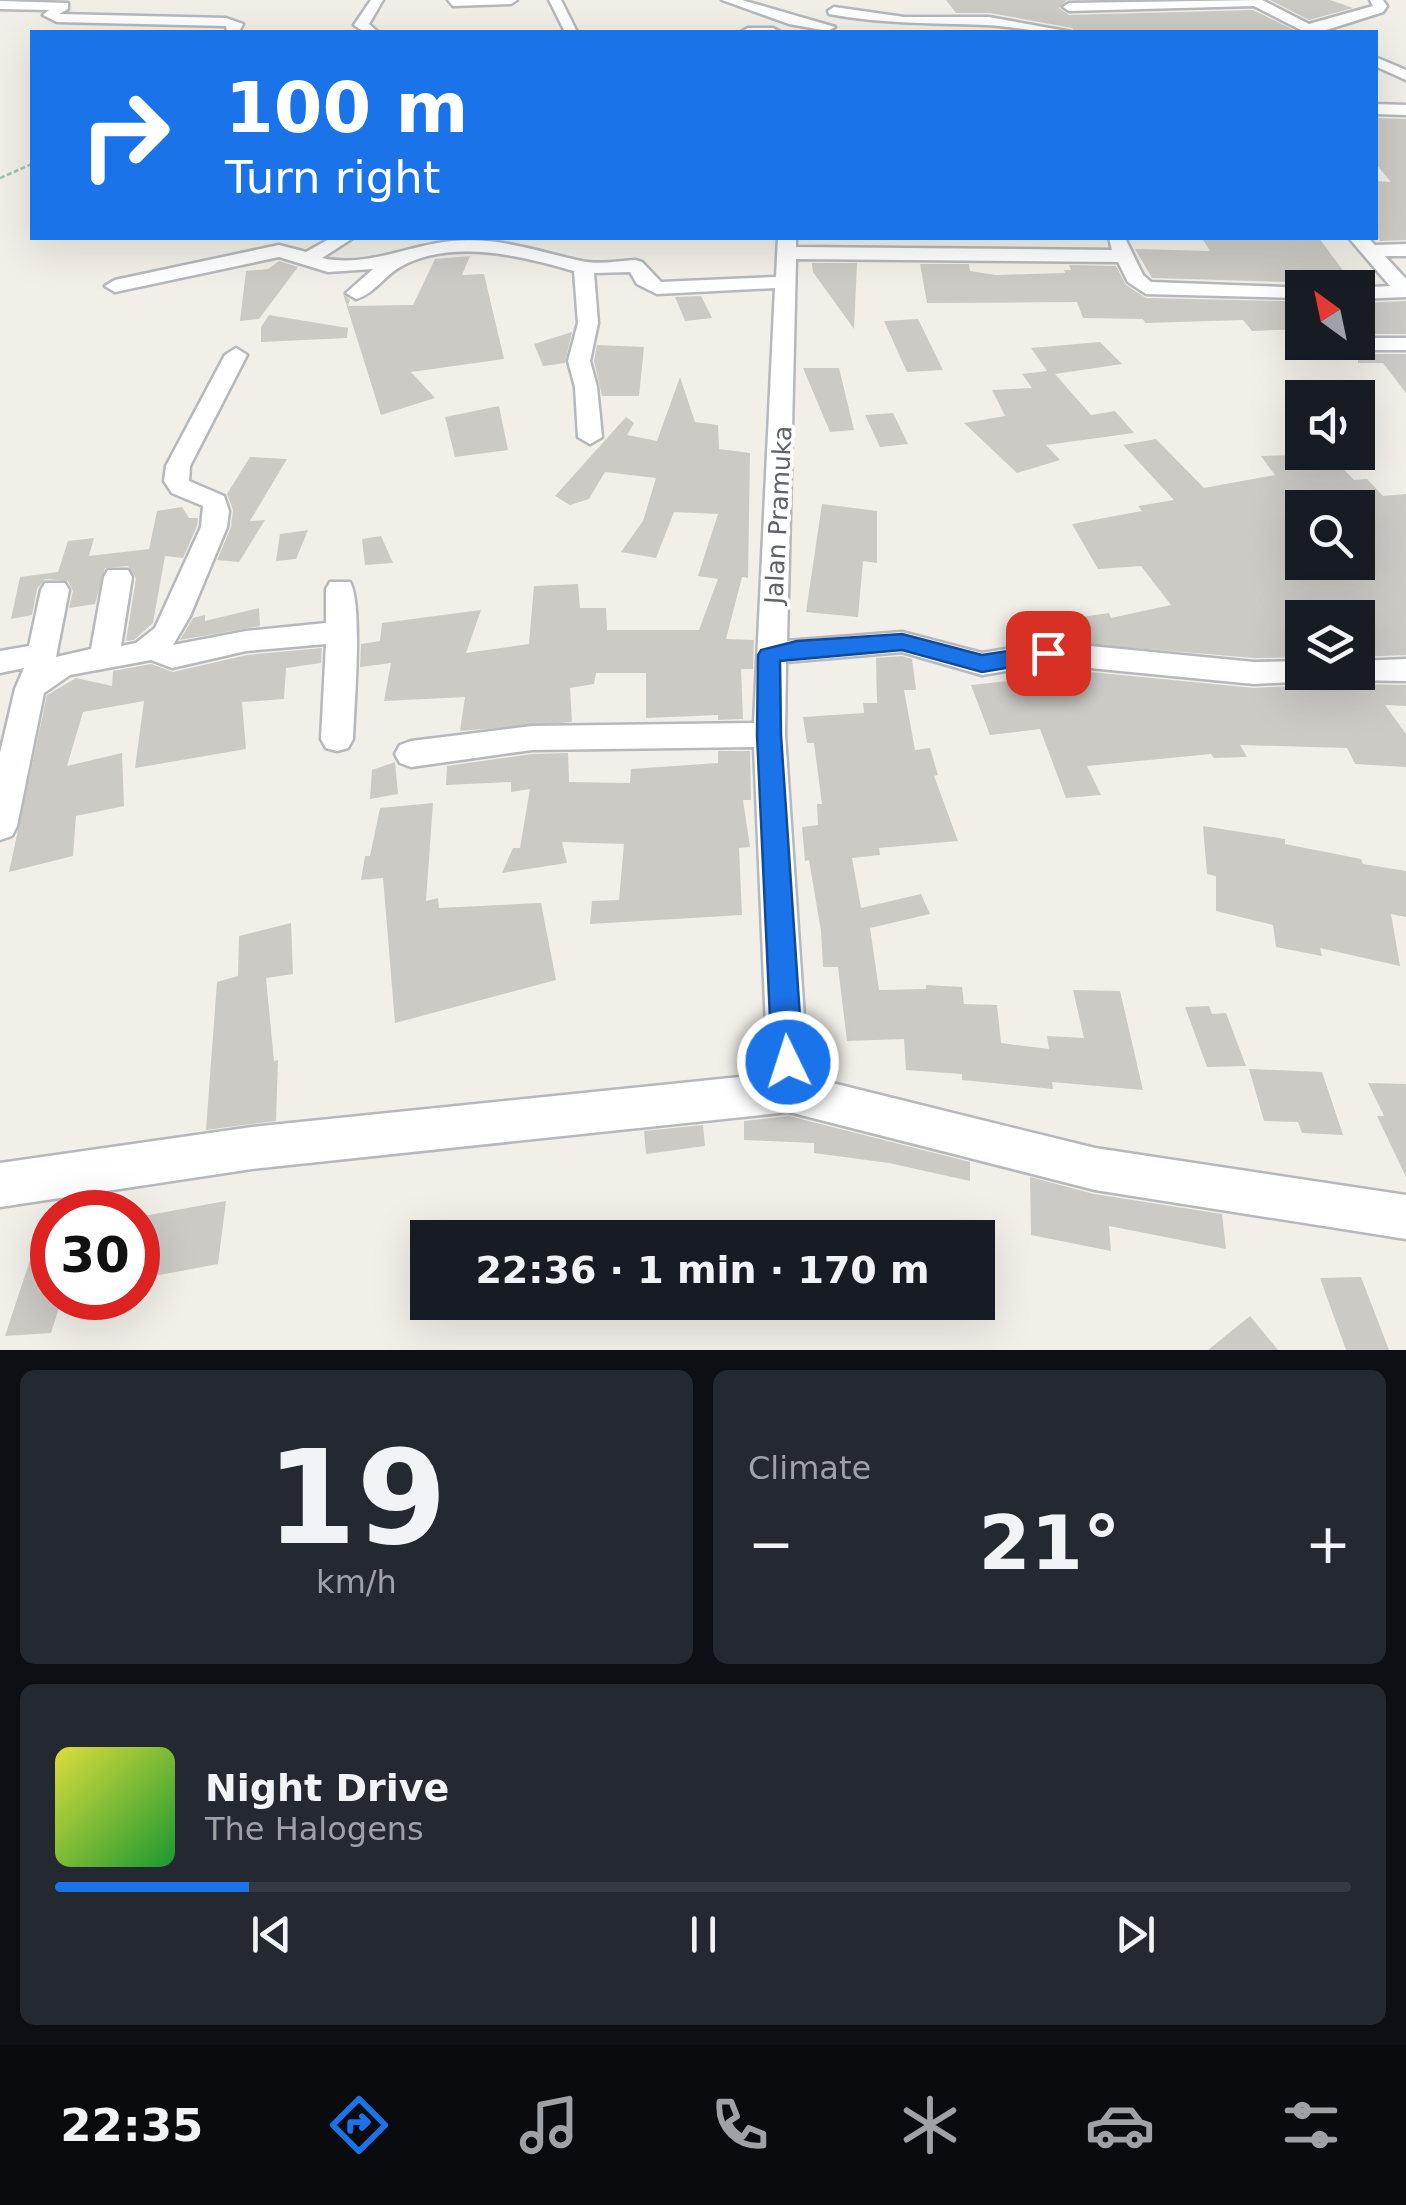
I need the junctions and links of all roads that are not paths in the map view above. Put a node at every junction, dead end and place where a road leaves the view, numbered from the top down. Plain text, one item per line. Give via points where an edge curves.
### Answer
1 (377, 0) edge
2 (512, 0) edge
3 (554, 0) edge
4 (728, 0) edge
5 (1376, 0) edge
6 (1255, 1) edge
7 (0, 2) edge
8 (453, 2) edge
9 (70, 3) edge
10 (1066, 4) edge
11 (836, 6) edge
12 (240, 7) dead end
13 (49, 16) junction
14 (152, 19) junction
15 (208, 20) junction
16 (0, 21) edge
17 (1086, 24) dead end
18 (963, 26) edge
19 (142, 30) edge
20 (234, 30) edge
21 (369, 30) edge
22 (570, 30) edge
23 (827, 30) edge
24 (1030, 30) edge
25 (1309, 30) edge
26 (1314, 30) edge
27 (1378, 65) edge
28 (1406, 76) edge
29 (1378, 110) edge
30 (1406, 110) edge
31 (341, 240) edge
32 (451, 242) edge
33 (1129, 244) edge
34 (1364, 244) edge
35 (788, 245) edge
36 (620, 246) dead end
37 (1406, 250) edge
38 (306, 260) junction
39 (394, 262) junction
40 (627, 267) junction
41 (584, 268) junction
42 (786, 282) junction
43 (115, 286) dead end
44 (1285, 292) edge
45 (1375, 292) edge
46 (356, 293) dead end
47 (1375, 344) edge
48 (1406, 344) edge
49 (236, 355) dead end
50 (590, 438) dead end
51 (118, 577) dead end
52 (340, 588) dead end
53 (55, 590) dead end
54 (341, 632) junction
55 (152, 648) junction
56 (769, 655) junction
57 (104, 658) junction
58 (0, 662) edge
59 (39, 667) junction
60 (1406, 670) edge
61 (1375, 671) edge
62 (1285, 673) edge
63 (769, 735) junction
64 (338, 739) dead end
65 (411, 754) dead end
66 (0, 826) edge
67 (790, 1092) junction
68 (0, 1185) edge
69 (1406, 1217) edge

1 - 21 street via 361,25
2 - 8 street
3 - 22 street
4 - 23 street
5 - 26 street via 1378,10
6 - 10 street
6 - 25 street
7 - 9 street
9 - 13 street
10 - 17 street
11 - 18 street via 904,20 939,15
11 - 23 street
12 - 15 street
13 - 14 street
13 - 16 street
14 - 15 street
14 - 19 street
15 - 20 street via 236,24
18 - 24 street
27 - 28 street
29 - 30 street
31 - 38 street
32 - 39 street
32 - 41 street via 521,249
33 - 35 street
33 - 44 street via 1134,278 1146,288
34 - 37 street
34 - 45 street via 1406,291
35 - 42 street, Jalan Pramuka
36 - 40 street
38 - 39 street via 328,266
38 - 43 street via 279,251
39 - 46 street
40 - 41 street
40 - 42 street via 635,266 657,288
41 - 50 street via 588,323 579,361
42 - 56 street, Jalan Pramuka
47 - 48 street
49 - 55 street via 176,481 215,502 218,521 169,630
51 - 57 street
52 - 54 street
53 - 59 street
54 - 55 street via 172,657
54 - 64 street
55 - 57 street
56 - 62 street via 902,642 982,664 1048,653
56 - 63 street, Jalan Pramuka
57 - 59 street
58 - 59 street
59 - 66 street
60 - 61 street
63 - 65 street via 532,738
63 - 67 street, Jalan Pramuka
67 - 68 street via 252,1148
67 - 69 street via 1095,1169

